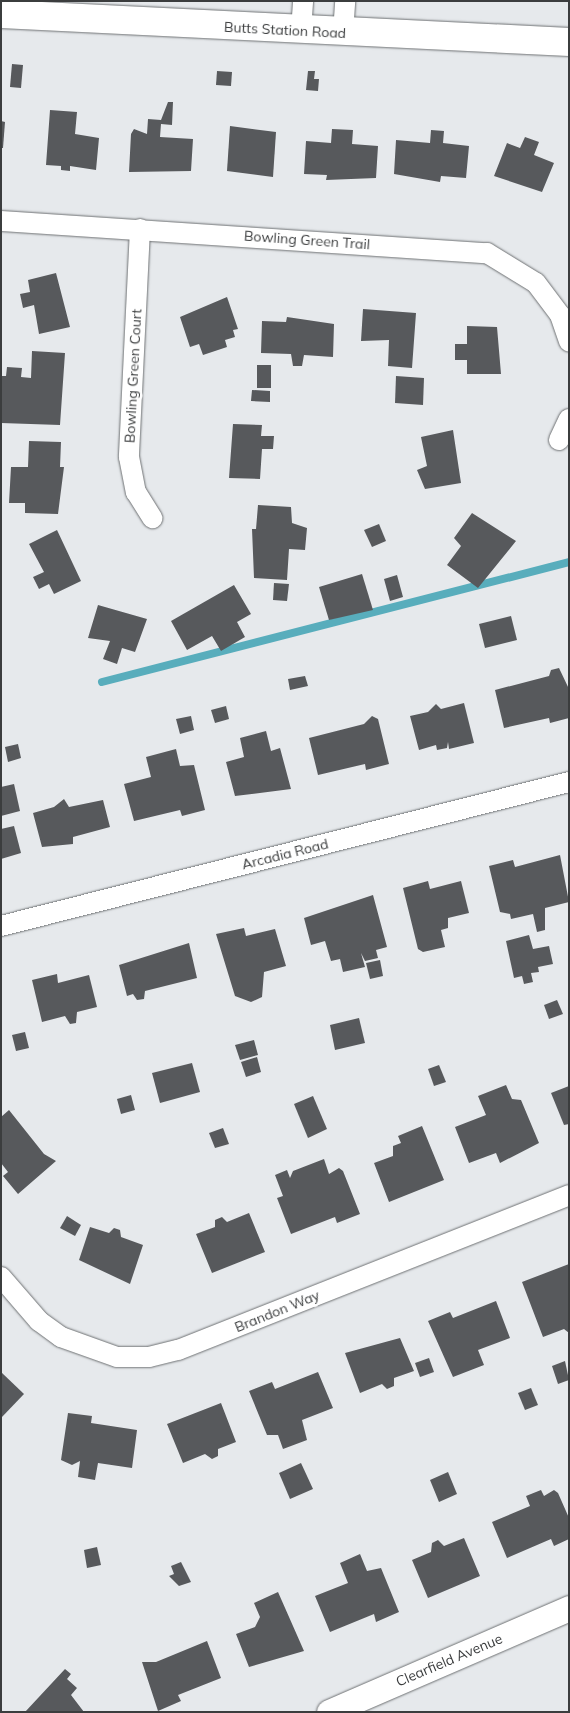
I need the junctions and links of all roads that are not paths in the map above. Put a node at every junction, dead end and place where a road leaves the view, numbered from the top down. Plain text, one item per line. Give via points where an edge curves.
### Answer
1 (303, 1) edge
2 (345, 1) edge
3 (1, 14) edge
4 (301, 32) junction
5 (343, 33) junction
6 (569, 42) edge
7 (1, 221) edge
8 (140, 229) junction
9 (569, 341) edge
10 (569, 419) edge
11 (559, 440) dead end
12 (152, 518) dead end
13 (569, 782) edge
14 (1, 926) edge
15 (569, 1195) edge
16 (1, 1277) edge
17 (569, 1608) edge
18 (329, 1712) edge

1 - 4 street
2 - 5 street
3 - 4 main road, Butts Station Road
4 - 5 main road, Butts Station Road
5 - 6 main road, Butts Station Road
7 - 8 street, Bowling Green Trail
8 - 9 street, Bowling Green Trail via 487,252 536,283 560,315
8 - 12 street, Bowling Green Court via 129,457 136,492
10 - 11 street
13 - 14 street, Arcadia Road
15 - 16 street, Brandon Way via 149,1357 117,1357 61,1337 39,1321
17 - 18 street, Clearfield Avenue

